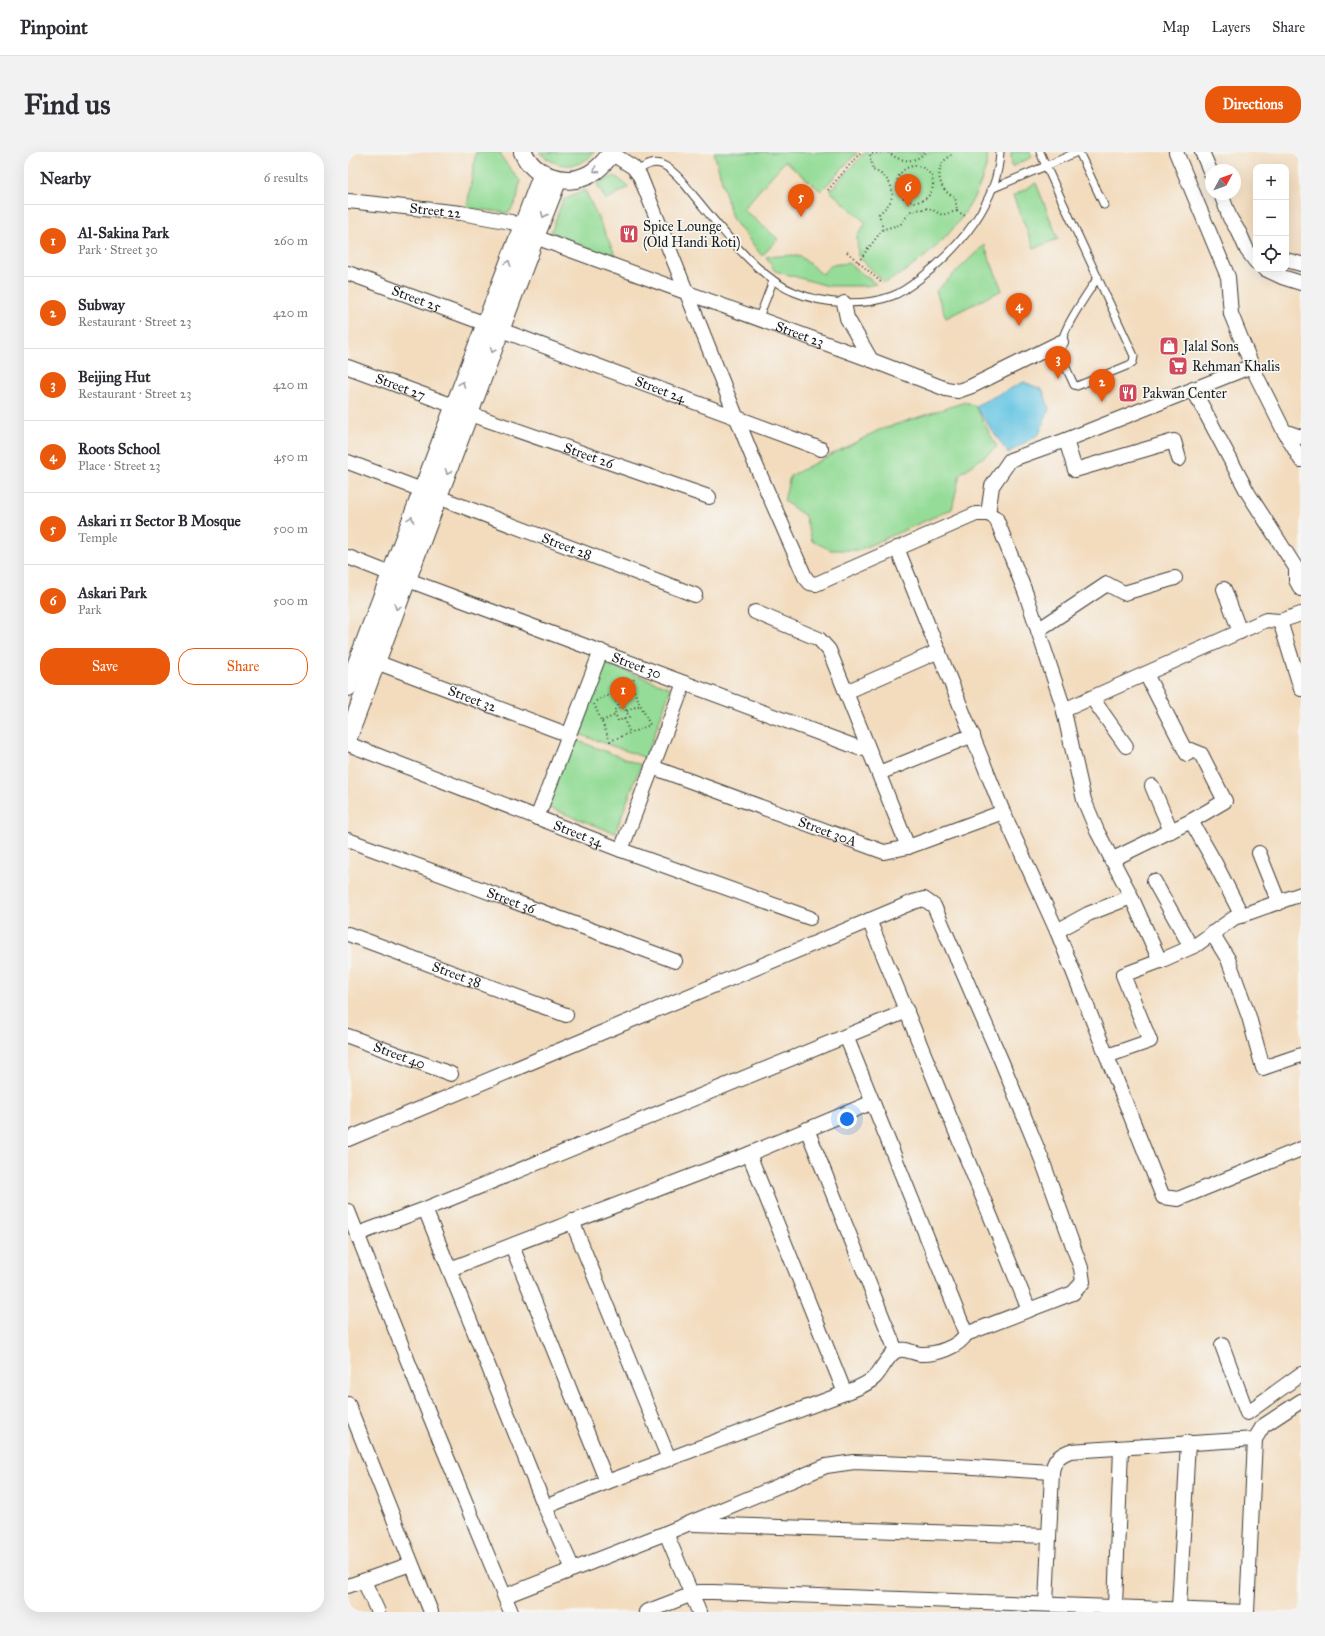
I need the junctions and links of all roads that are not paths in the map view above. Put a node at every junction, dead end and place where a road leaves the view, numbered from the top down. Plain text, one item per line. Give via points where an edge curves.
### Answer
1 (523, 152) edge
2 (611, 152) edge
3 (1000, 152) edge
4 (1040, 152) edge
5 (1078, 152) edge
6 (1176, 152) edge
7 (1202, 152) edge
8 (1207, 164) edge
9 (1046, 166) junction
10 (637, 171) junction
11 (550, 176) junction
12 (991, 189) junction
13 (1223, 200) edge
14 (348, 201) edge
15 (1104, 204) dead end
16 (528, 232) junction
17 (1240, 234) junction
18 (1253, 244) edge
19 (1253, 258) edge
20 (1289, 261) edge
21 (1301, 264) edge
22 (1271, 272) edge
23 (348, 273) edge
24 (1098, 277) junction
25 (773, 281) junction
26 (1301, 283) edge
27 (685, 292) junction
28 (844, 303) junction
29 (758, 320) junction
30 (493, 327) junction
31 (1061, 342) junction
32 (871, 360) junction
33 (1252, 366) junction
34 (348, 367) edge
35 (1194, 389) junction
36 (454, 406) junction
37 (470, 414) junction
38 (737, 418) junction
39 (1284, 431) junction
40 (1301, 437) edge
41 (1066, 440) junction
42 (821, 449) dead end
43 (1179, 459) dead end
44 (1301, 460) edge
45 (348, 462) edge
46 (430, 494) junction
47 (709, 497) dead end
48 (988, 514) junction
49 (400, 548) junction
50 (897, 548) junction
51 (417, 555) junction
52 (348, 557) edge
53 (1298, 571) edge
54 (390, 574) junction
55 (1176, 578) dead end
56 (408, 580) junction
57 (1224, 589) dead end
58 (1301, 589) edge
59 (695, 595) dead end
60 (755, 612) dead end
61 (1301, 614) edge
62 (1280, 621) junction
63 (1038, 630) junction
64 (1240, 632) junction
65 (601, 651) junction
66 (939, 651) junction
67 (354, 653) edge
68 (376, 662) junction
69 (1146, 674) junction
70 (684, 683) junction
71 (348, 687) edge
72 (1301, 689) edge
73 (846, 692) junction
74 (1092, 698) junction
75 (1064, 710) junction
76 (569, 735) junction
77 (973, 736) junction
78 (348, 737) edge
79 (348, 744) edge
80 (867, 746) junction
81 (1126, 746) dead end
82 (652, 767) junction
83 (878, 773) junction
84 (1152, 786) dead end
85 (1003, 812) junction
86 (538, 818) junction
87 (1191, 821) junction
88 (1171, 831) junction
89 (348, 840) edge
90 (908, 847) junction
91 (621, 850) junction
92 (1259, 853) dead end
93 (1111, 860) junction
94 (1154, 881) dead end
95 (1301, 894) edge
96 (1131, 898) junction
97 (1279, 903) junction
98 (1242, 916) junction
99 (810, 918) dead end
100 (869, 920) junction
101 (1057, 931) junction
102 (1212, 933) junction
103 (348, 934) edge
104 (1191, 947) junction
105 (675, 961) dead end
106 (1160, 961) junction
107 (907, 1011) junction
108 (566, 1015) dead end
109 (348, 1036) edge
110 (846, 1036) junction
111 (1301, 1055) edge
112 (1107, 1056) junction
113 (451, 1074) dead end
114 (873, 1102) junction
115 (807, 1129) junction
116 (348, 1139) edge
117 (1301, 1149) edge
118 (749, 1154) junction
119 (425, 1209) junction
120 (348, 1211) edge
121 (572, 1221) junction
122 (358, 1234) junction
123 (512, 1246) junction
124 (450, 1269) junction
125 (1029, 1310) junction
126 (966, 1334) junction
127 (1222, 1345) dead end
128 (896, 1351) junction
129 (1301, 1374) edge
130 (845, 1393) junction
131 (1301, 1401) edge
132 (348, 1404) edge
133 (1255, 1439) junction
134 (1188, 1442) junction
135 (1121, 1449) junction
136 (669, 1459) junction
137 (1052, 1472) junction
138 (607, 1482) junction
139 (545, 1507) junction
140 (688, 1524) junction
141 (666, 1534) junction
142 (1049, 1536) junction
143 (411, 1564) junction
144 (573, 1569) junction
145 (364, 1581) junction
146 (349, 1583) edge
147 (692, 1595) junction
148 (505, 1596) junction
149 (1115, 1606) junction
150 (1038, 1607) edge
151 (1179, 1608) junction
152 (378, 1612) edge
153 (431, 1612) edge
154 (511, 1612) edge
155 (646, 1612) edge
156 (699, 1612) edge
157 (1247, 1612) edge

1 - 11 street via 532,166
2 - 10 street
2 -> 11 street via 602,166 589,175 574,180
3 - 12 lane
4 - 9 lane
5 - 9 lane
5 - 15 lane
6 - 33 street via 1228,277 1231,314
7 - 8 street
9 - 12 lane
9 - 24 lane
10 - 25 lane via 646,165 657,164 675,174 724,232
10 - 27 street
11 - 16 street
12 - 28 lane via 982,211 971,227 945,257 908,288 891,296
13 - 17 street
14 - 16 street, Street 22 via 461,213 511,222
16 - 27 street, Street 23
16 - 30 street
17 - 18 street
17 - 19 street
20 - 21 street
22 - 26 street
23 - 30 street, Street 25
24 - 31 lane via 1072,318
24 - 31 lane via 1134,356 1133,362 1077,386 1074,385 1062,354
25 - 28 lane via 796,293
25 - 29 lane
27 - 29 street, Street 23
27 - 38 street
28 - 32 street via 847,318
29 - 32 street, Street 23
36 -> 30 street
30 -> 37 street
30 - 38 street, Street 24
31 - 32 street, Street 23 via 958,391 946,389
33 - 35 street
33 - 39 street
34 - 36 street, Street 27
35 - 41 street
35 - 53 street via 1248,493
36 - 46 street
37 -> 46 street
37 - 47 street, Street 26
38 - 42 street, Street 24
38 - 50 street via 805,578 810,583 816,584
39 - 40 street
39 - 44 street
41 - 43 street via 1075,470 1174,441
41 - 48 street via 1010,460 992,486
45 - 46 street, Street 28
49 -> 46 street
46 - 51 street
46 - 59 street, Street 28
48 - 50 street via 976,514
48 - 63 street via 996,518
49 - 51 street
49 - 54 street
50 - 66 street
51 - 56 street
52 - 54 street
53 - 58 street via 1296,580
54 - 67 street
55 - 63 street via 1124,594 1107,584
56 - 65 street, Street 30
56 -> 68 street
57 - 64 street
60 - 73 street via 819,639 829,650
61 - 62 street
62 - 64 street via 1266,620
62 - 72 street
63 - 75 street
64 - 69 street
65 - 70 street, Street 30
65 - 76 street
66 - 73 street
66 - 77 street
67 - 71 street
68 - 76 street, Street 32
68 - 78 street
69 - 74 street
69 - 87 street via 1187,754 1191,750 1201,754 1225,801
70 - 80 street, Street 30 via 859,748
70 - 82 street
73 - 80 street
74 - 75 street
74 - 81 street
75 - 93 street via 1084,800 1096,832
76 - 86 street
77 - 83 street
77 - 85 street
79 - 86 street, Street 34
80 - 83 street
82 - 90 street, Street 30A via 884,852
82 - 91 street
83 - 90 street
84 - 88 street
85 - 90 street, Street 30A
85 - 101 street
86 - 91 street, Street 34
87 - 88 street
87 - 98 street
88 - 93 street
89 - 105 street, Street 36
91 - 99 street, Street 34
92 - 97 street
93 - 96 street
94 - 104 street
95 - 97 street
96 - 101 street via 1088,914
96 - 106 street
97 - 98 street
98 - 102 street via 1234,918
100 - 107 street
100 - 116 street
100 - 125 street via 924,898 934,906 1001,1060 1042,1160 1081,1268 1083,1282 1073,1293
101 - 112 street
102 - 104 street
102 - 111 street via 1228,959 1249,1017 1263,1068
103 - 108 street, Street 38
104 - 106 street
106 - 112 street via 1123,975 1150,1041
107 - 110 street
107 - 125 street
109 - 113 street, Street 40
110 - 114 street
110 - 119 street
112 - 117 street via 1163,1197 1178,1199
114 - 115 street
114 - 126 street
115 - 118 street
115 - 128 street
118 - 121 street
118 - 130 street
119 - 122 street
119 - 124 street
120 - 122 street
121 - 123 street
121 - 136 street
122 - 148 street
123 - 124 street
123 - 138 street
124 - 139 street
125 - 126 street
126 - 128 street via 956,1344 933,1354
127 - 129 street via 1247,1413
128 - 130 street via 874,1378
130 - 136 street
131 - 133 street via 1263,1426
132 - 143 street
133 - 134 street
133 - 157 street
134 - 135 street
134 - 151 street
135 - 137 street via 1070,1451 1057,1458 1053,1463
135 - 149 street
136 - 138 street
137 - 140 street via 854,1462 826,1466
137 - 142 street
138 - 139 street
139 - 144 street
140 - 141 street
140 - 142 street
141 - 144 street
141 - 147 street
142 - 150 street
143 - 145 street
143 - 153 street
144 - 148 street
145 - 146 street
145 - 152 street
147 - 150 street via 713,1592
147 - 155 street
147 - 156 street
148 - 154 street
149 - 150 street
149 - 151 street
151 - 157 street

